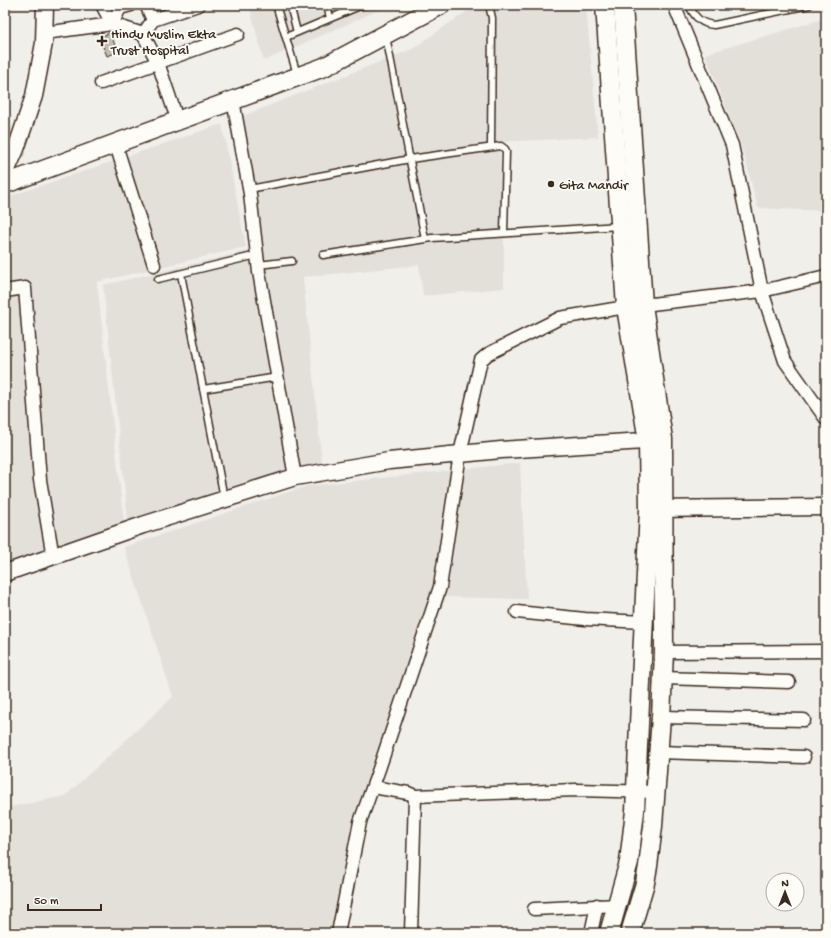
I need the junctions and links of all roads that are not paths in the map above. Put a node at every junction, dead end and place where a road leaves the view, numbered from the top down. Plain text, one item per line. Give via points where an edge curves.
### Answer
1 (45, 5) edge
2 (102, 5) edge
3 (131, 5) edge
4 (146, 5) edge
5 (198, 5) edge
6 (276, 5) edge
7 (290, 5) edge
8 (327, 5) edge
9 (362, 5) edge
10 (419, 5) edge
11 (440, 5) edge
12 (489, 5) edge
13 (605, 5) edge
14 (623, 5) edge
15 (674, 5) edge
16 (689, 5) edge
17 (809, 5) edge
18 (330, 18) junction
19 (153, 20) junction
20 (112, 24) junction
21 (297, 32) junction
22 (44, 33) junction
23 (143, 34) junction
24 (238, 34) dead end
25 (386, 34) junction
26 (286, 37) junction
27 (158, 63) junction
28 (296, 71) junction
29 (101, 83) dead end
30 (232, 100) junction
31 (174, 110) junction
32 (115, 142) junction
33 (492, 147) junction
34 (410, 159) junction
35 (6, 174) edge
36 (249, 189) junction
37 (620, 226) junction
38 (504, 233) junction
39 (425, 239) junction
40 (323, 255) dead end
41 (258, 260) junction
42 (292, 261) dead end
43 (154, 265) dead end
44 (181, 274) junction
45 (826, 276) edge
46 (158, 279) dead end
47 (5, 291) edge
48 (762, 291) junction
49 (635, 306) junction
50 (278, 377) junction
51 (203, 389) junction
52 (826, 419) edge
53 (655, 440) junction
54 (460, 454) junction
55 (295, 477) junction
56 (224, 499) junction
57 (826, 507) edge
58 (656, 509) junction
59 (53, 556) junction
60 (5, 573) edge
61 (517, 612) dead end
62 (644, 622) junction
63 (826, 651) edge
64 (664, 652) junction
65 (662, 678) junction
66 (789, 682) dead end
67 (661, 717) junction
68 (804, 720) dead end
69 (659, 752) junction
70 (804, 757) dead end
71 (373, 787) junction
72 (635, 791) junction
73 (656, 792) junction
74 (415, 796) junction
75 (597, 905) junction
76 (618, 905) junction
77 (534, 909) dead end
78 (338, 933) edge
79 (411, 933) edge
80 (591, 933) edge
81 (609, 933) edge
82 (630, 933) edge

1 - 22 street
2 - 20 street
3 - 20 street via 120,8
4 - 19 street
5 - 19 street
6 - 26 lane
7 - 21 lane
8 - 18 lane
9 - 18 lane
10 - 28 main road
11 - 25 main road
12 - 33 lane via 492,18
13 - 37 main road
14 - 49 main road
15 - 48 street via 732,145
16 - 17 lane via 700,21 714,25
18 - 21 lane
19 - 23 street
20 - 22 street
20 - 23 street
21 - 26 lane
22 - 35 street via 34,96
23 - 27 street
24 - 27 street
25 - 28 main road via 324,67
25 - 34 lane
26 - 28 lane
27 - 29 street
27 - 31 street
28 - 30 main road
28 - 31 main road
30 - 32 main road
30 - 36 street
31 - 35 main road
32 - 35 main road
32 - 43 street
33 - 34 lane
33 - 38 lane via 504,147 506,152
34 - 36 lane
34 - 39 lane
36 - 41 street
37 - 38 lane
37 - 49 main road
38 - 39 lane
39 - 40 lane
41 - 42 lane
41 - 44 lane
41 - 50 street
44 - 46 lane
44 - 51 lane
45 - 48 street
47 - 59 street via 25,288 40,480
48 - 49 street
48 - 52 street via 785,361
49 - 53 main road
49 - 54 street via 560,318 488,354 481,360
50 - 51 lane
50 - 55 street
51 - 56 lane
53 - 54 street
53 - 58 main road
54 - 55 street via 389,461
54 - 71 street via 440,587
55 - 56 street
56 - 59 street
57 - 58 street
58 - 62 main road
58 - 64 main road
59 - 60 street
61 - 62 street
62 - 72 main road
63 - 64 street
64 - 65 main road
65 - 66 street
65 - 67 main road
67 - 68 street
67 - 69 main road
69 - 70 street
69 - 73 main road
71 - 74 street
71 - 78 street via 360,822
72 - 73 street
72 - 74 street via 576,790
72 - 76 main road via 630,862
73 - 82 main road via 645,883
74 - 79 street
75 - 76 street
75 - 77 street
75 - 80 street
76 - 81 main road

